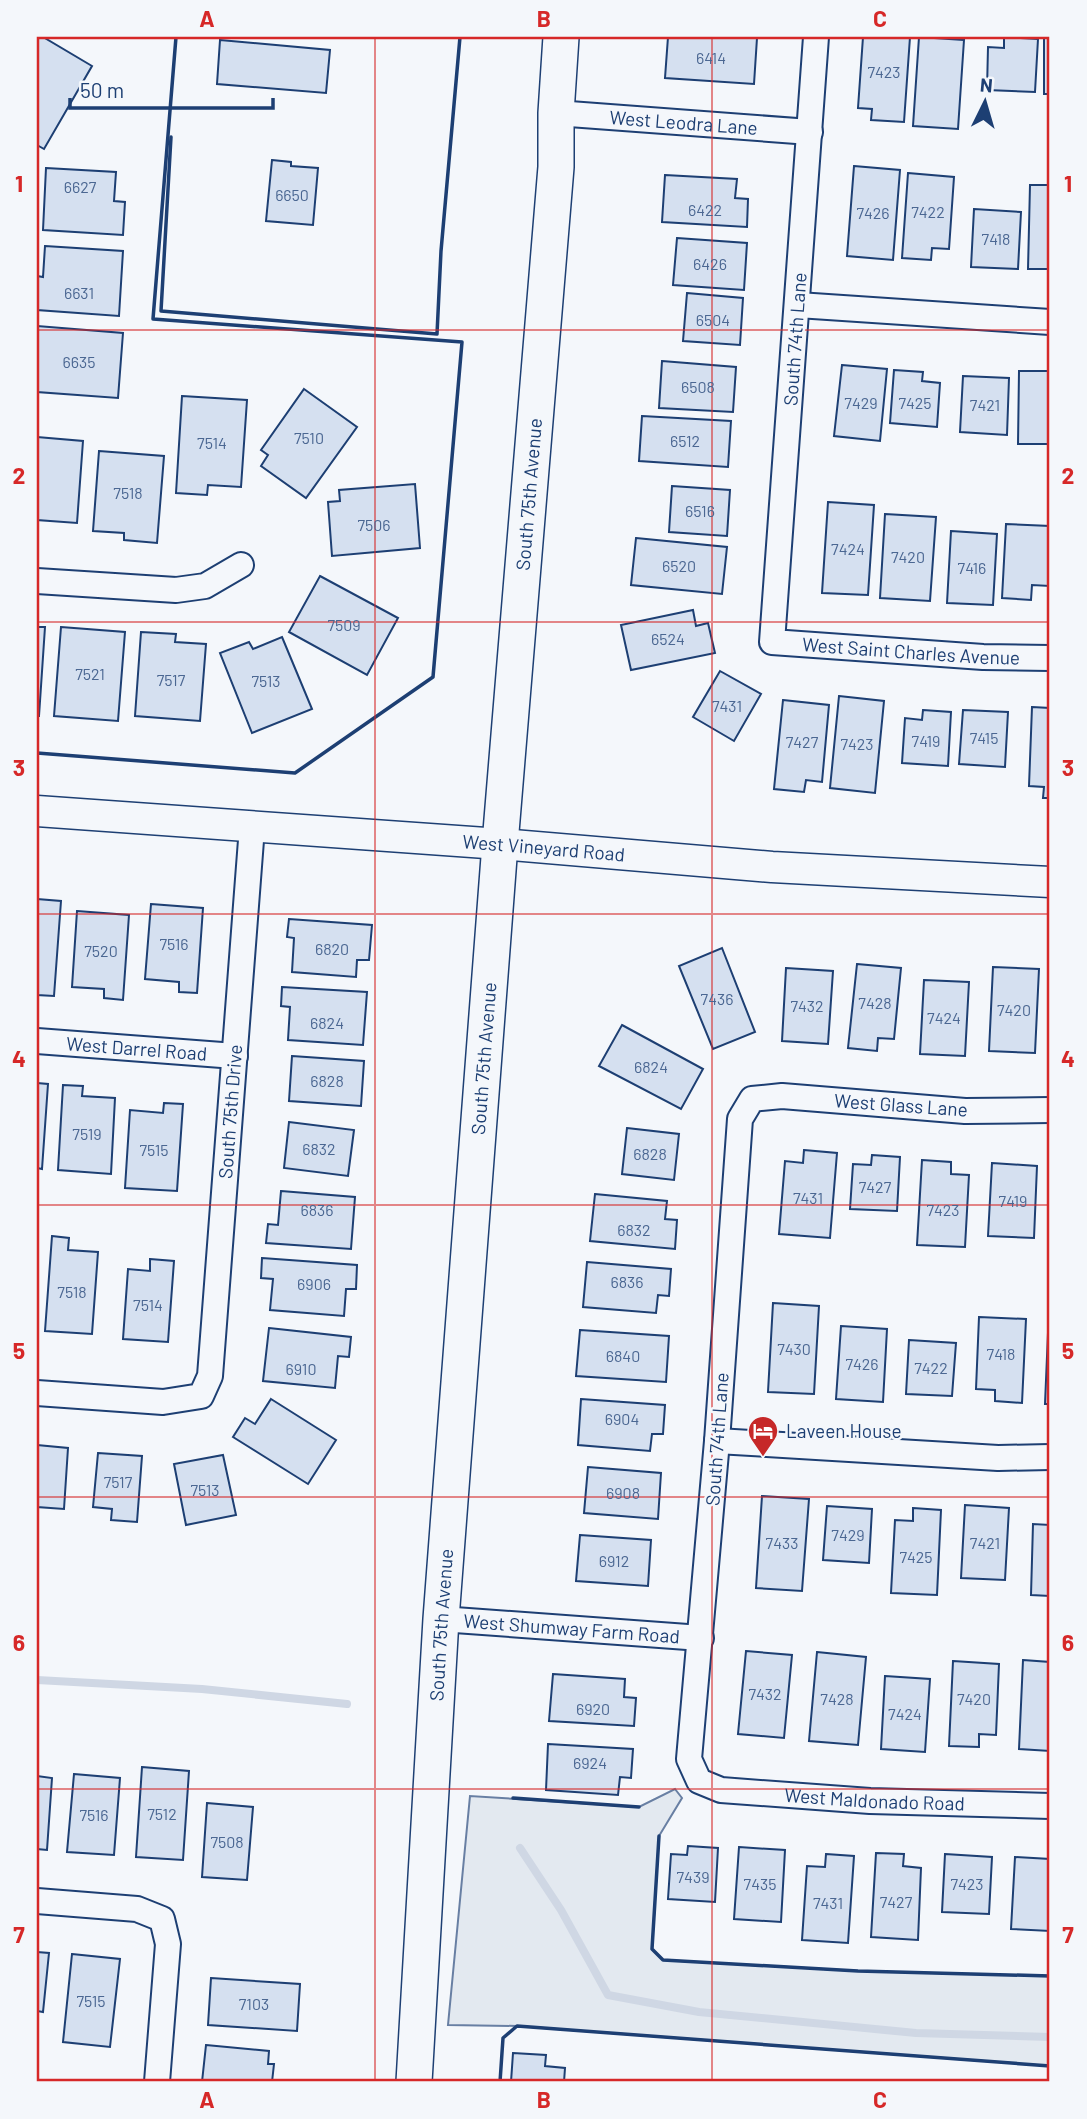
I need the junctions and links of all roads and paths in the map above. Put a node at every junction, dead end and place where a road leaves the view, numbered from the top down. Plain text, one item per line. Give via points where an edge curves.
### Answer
1 (561, 37) edge
2 (816, 37) edge
3 (556, 113) junction
4 (810, 132) junction
5 (798, 305) junction
6 (1050, 323) edge
7 (241, 565) dead end
8 (37, 581) edge
9 (772, 642) joint
10 (1050, 659) edge
11 (37, 811) edge
12 (252, 827) junction
13 (500, 844) junction
14 (1050, 882) edge
15 (37, 1041) edge
16 (235, 1056) junction
17 (752, 1099) joint
18 (1050, 1110) edge
19 (37, 1393) edge
20 (717, 1441) junction
21 (1050, 1457) edge
22 (441, 1619) junction
23 (701, 1638) junction
24 (699, 1781) joint
25 (1050, 1806) edge
26 (37, 1901) edge
27 (157, 2082) edge
28 (414, 2082) edge

1 - 3 main road, South 75th Avenue
2 - 4 street, South 74th Lane
3 - 4 street, West Leodra Lane
3 - 13 main road, South 75th Avenue via 556,167
4 - 5 street, South 74th Lane
5 - 6 street
5 - 9 street, South 74th Lane
7 - 8 street via 205,586 176,590
9 - 10 street, West Saint Charles Avenue
11 - 12 street, West Vineyard Road
12 - 13 street, West Vineyard Road
12 - 16 street, South 75th Drive
13 - 14 street, West Vineyard Road via 772,867
13 - 22 main road, South 75th Avenue
15 - 16 street, West Darrel Road
16 - 19 street, South 75th Drive via 210,1376 201,1396 163,1402
17 - 18 street, West Glass Lane via 782,1096 965,1111
17 - 20 street, South 74th Lane via 740,1119
20 - 21 street
20 - 23 street, South 74th Lane
22 - 23 street, West Shumway Farm Road
22 - 28 main road, South 75th Avenue
23 - 24 street, South 74th Lane via 690,1759
24 - 25 street, West Maldonado Road via 721,1790 857,1800
26 - 27 street via 137,1909 162,1919 168,1944

